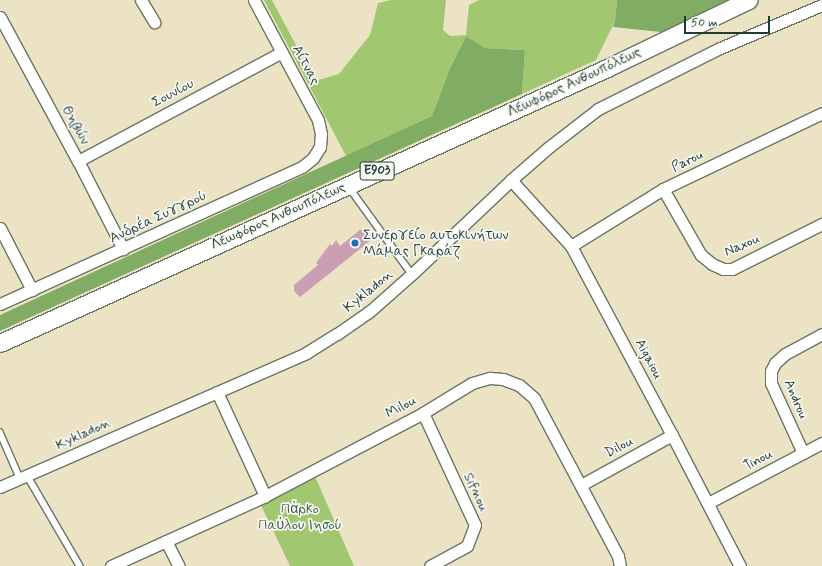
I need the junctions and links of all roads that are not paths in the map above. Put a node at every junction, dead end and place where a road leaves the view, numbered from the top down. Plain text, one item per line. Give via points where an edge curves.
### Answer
1 (141, 0) edge
2 (254, 0) edge
3 (748, 0) edge
4 (822, 5) edge
5 (0, 17) edge
6 (154, 22) dead end
7 (282, 52) junction
8 (822, 113) edge
9 (320, 147) joint
10 (78, 160) junction
11 (511, 180) junction
12 (347, 185) junction
13 (663, 189) junction
14 (822, 224) edge
15 (0, 228) edge
16 (571, 246) junction
17 (123, 250) junction
18 (412, 274) junction
19 (32, 290) junction
20 (0, 304) edge
21 (822, 334) edge
22 (2, 341) edge
23 (217, 392) junction
24 (423, 413) junction
25 (0, 432) edge
26 (672, 435) junction
27 (822, 444) edge
28 (803, 453) junction
29 (24, 476) junction
30 (581, 485) junction
31 (0, 487) edge
32 (265, 496) junction
33 (708, 503) junction
34 (166, 541) junction
35 (80, 566) edge
36 (111, 566) edge
37 (179, 566) edge
38 (430, 566) edge
39 (620, 566) edge
40 (740, 566) edge

1 - 6 street
2 - 7 street, Αίτνας
3 - 12 main road, Λεωφόρος Ανθουπόλεως / E903 via 607,68
4 - 11 street, Kykladon via 720,48 598,109
5 - 10 street, Θηβών
7 - 9 street, Αίτνας via 318,120
7 - 10 street, Σουνίου
8 - 13 street, Parou
9 - 17 street, Ανδρέα Συγγρού via 313,158 302,167
10 - 17 street, Θηβών
11 - 16 street, Aigaiou
11 - 18 street, Kykladon
12 - 18 lane
12 - 22 main road, Λεωφόρος Ανθουπόλεως / E903
13 - 14 street, Naxou via 701,255 723,269 732,269
13 - 16 street, Parou
15 - 19 street
16 - 26 street, Aigaiou
17 - 19 street, Ανδρέα Συγγρού
18 - 23 street, Kykladon via 369,312 306,353
19 - 20 street, Ανδρέα Συγγρού
21 - 28 street, Androu via 785,354 771,371 771,383
23 - 29 street, Kykladon
23 - 32 street
24 - 30 street, Milou via 472,383 490,378 503,379 519,385 534,398
24 - 32 street, Milou
24 - 38 street, Sifnou via 476,525 467,546
25 - 29 lane
26 - 30 street, Dilou
26 - 33 street, Aigaiou
27 - 28 street, Tinou
28 - 33 street, Tinou
29 - 31 street, Kykladon
29 - 35 lane
30 - 39 street, Milou via 618,556
32 - 34 street, Milou
33 - 40 street, Aigaiou
34 - 36 street, Milou
34 - 37 street

